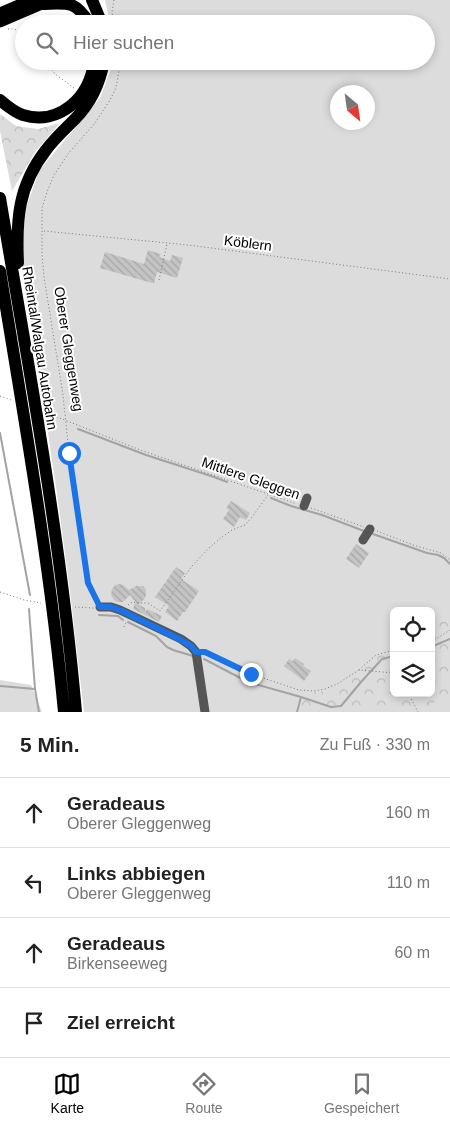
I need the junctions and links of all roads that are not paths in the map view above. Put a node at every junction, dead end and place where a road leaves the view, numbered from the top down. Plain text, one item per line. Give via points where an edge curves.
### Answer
1 (82, 0) edge
2 (92, 0) edge
3 (100, 0) edge
4 (32, 1) edge
5 (0, 13) edge
6 (85, 15) edge
7 (91, 15) edge
8 (98, 15) edge
9 (102, 15) edge
10 (2, 25) edge
11 (92, 70) edge
12 (102, 70) edge
13 (87, 97) junction
14 (0, 100) edge
15 (0, 198) edge
16 (0, 271) edge
17 (19, 310) junction
18 (370, 529) road end
19 (363, 540) dead end
20 (100, 607) road end
21 (64, 712) edge
22 (76, 712) edge
23 (205, 712) edge

1 - 7 highway
2 - 8 highway
3 - 9 main road
4 - 5 main road
4 - 6 highway via 69,3
4 - 10 main road
11 - 13 highway
12 - 13 highway via 100,80
13 - 14 highway via 62,112 36,117 12,110
13 - 17 highway via 77,118 46,149 36,164 21,199 17,233
15 - 17 highway, Rheintal/Walgau Autobahn
16 - 21 highway, Rheintal/Walgau Autobahn via 17,399 24,412 50,589
17 - 22 highway, Rheintal/Walgau Autobahn via 34,402 41,415
18 - 19 street
20 - 23 street via 120,610 191,646 196,652

